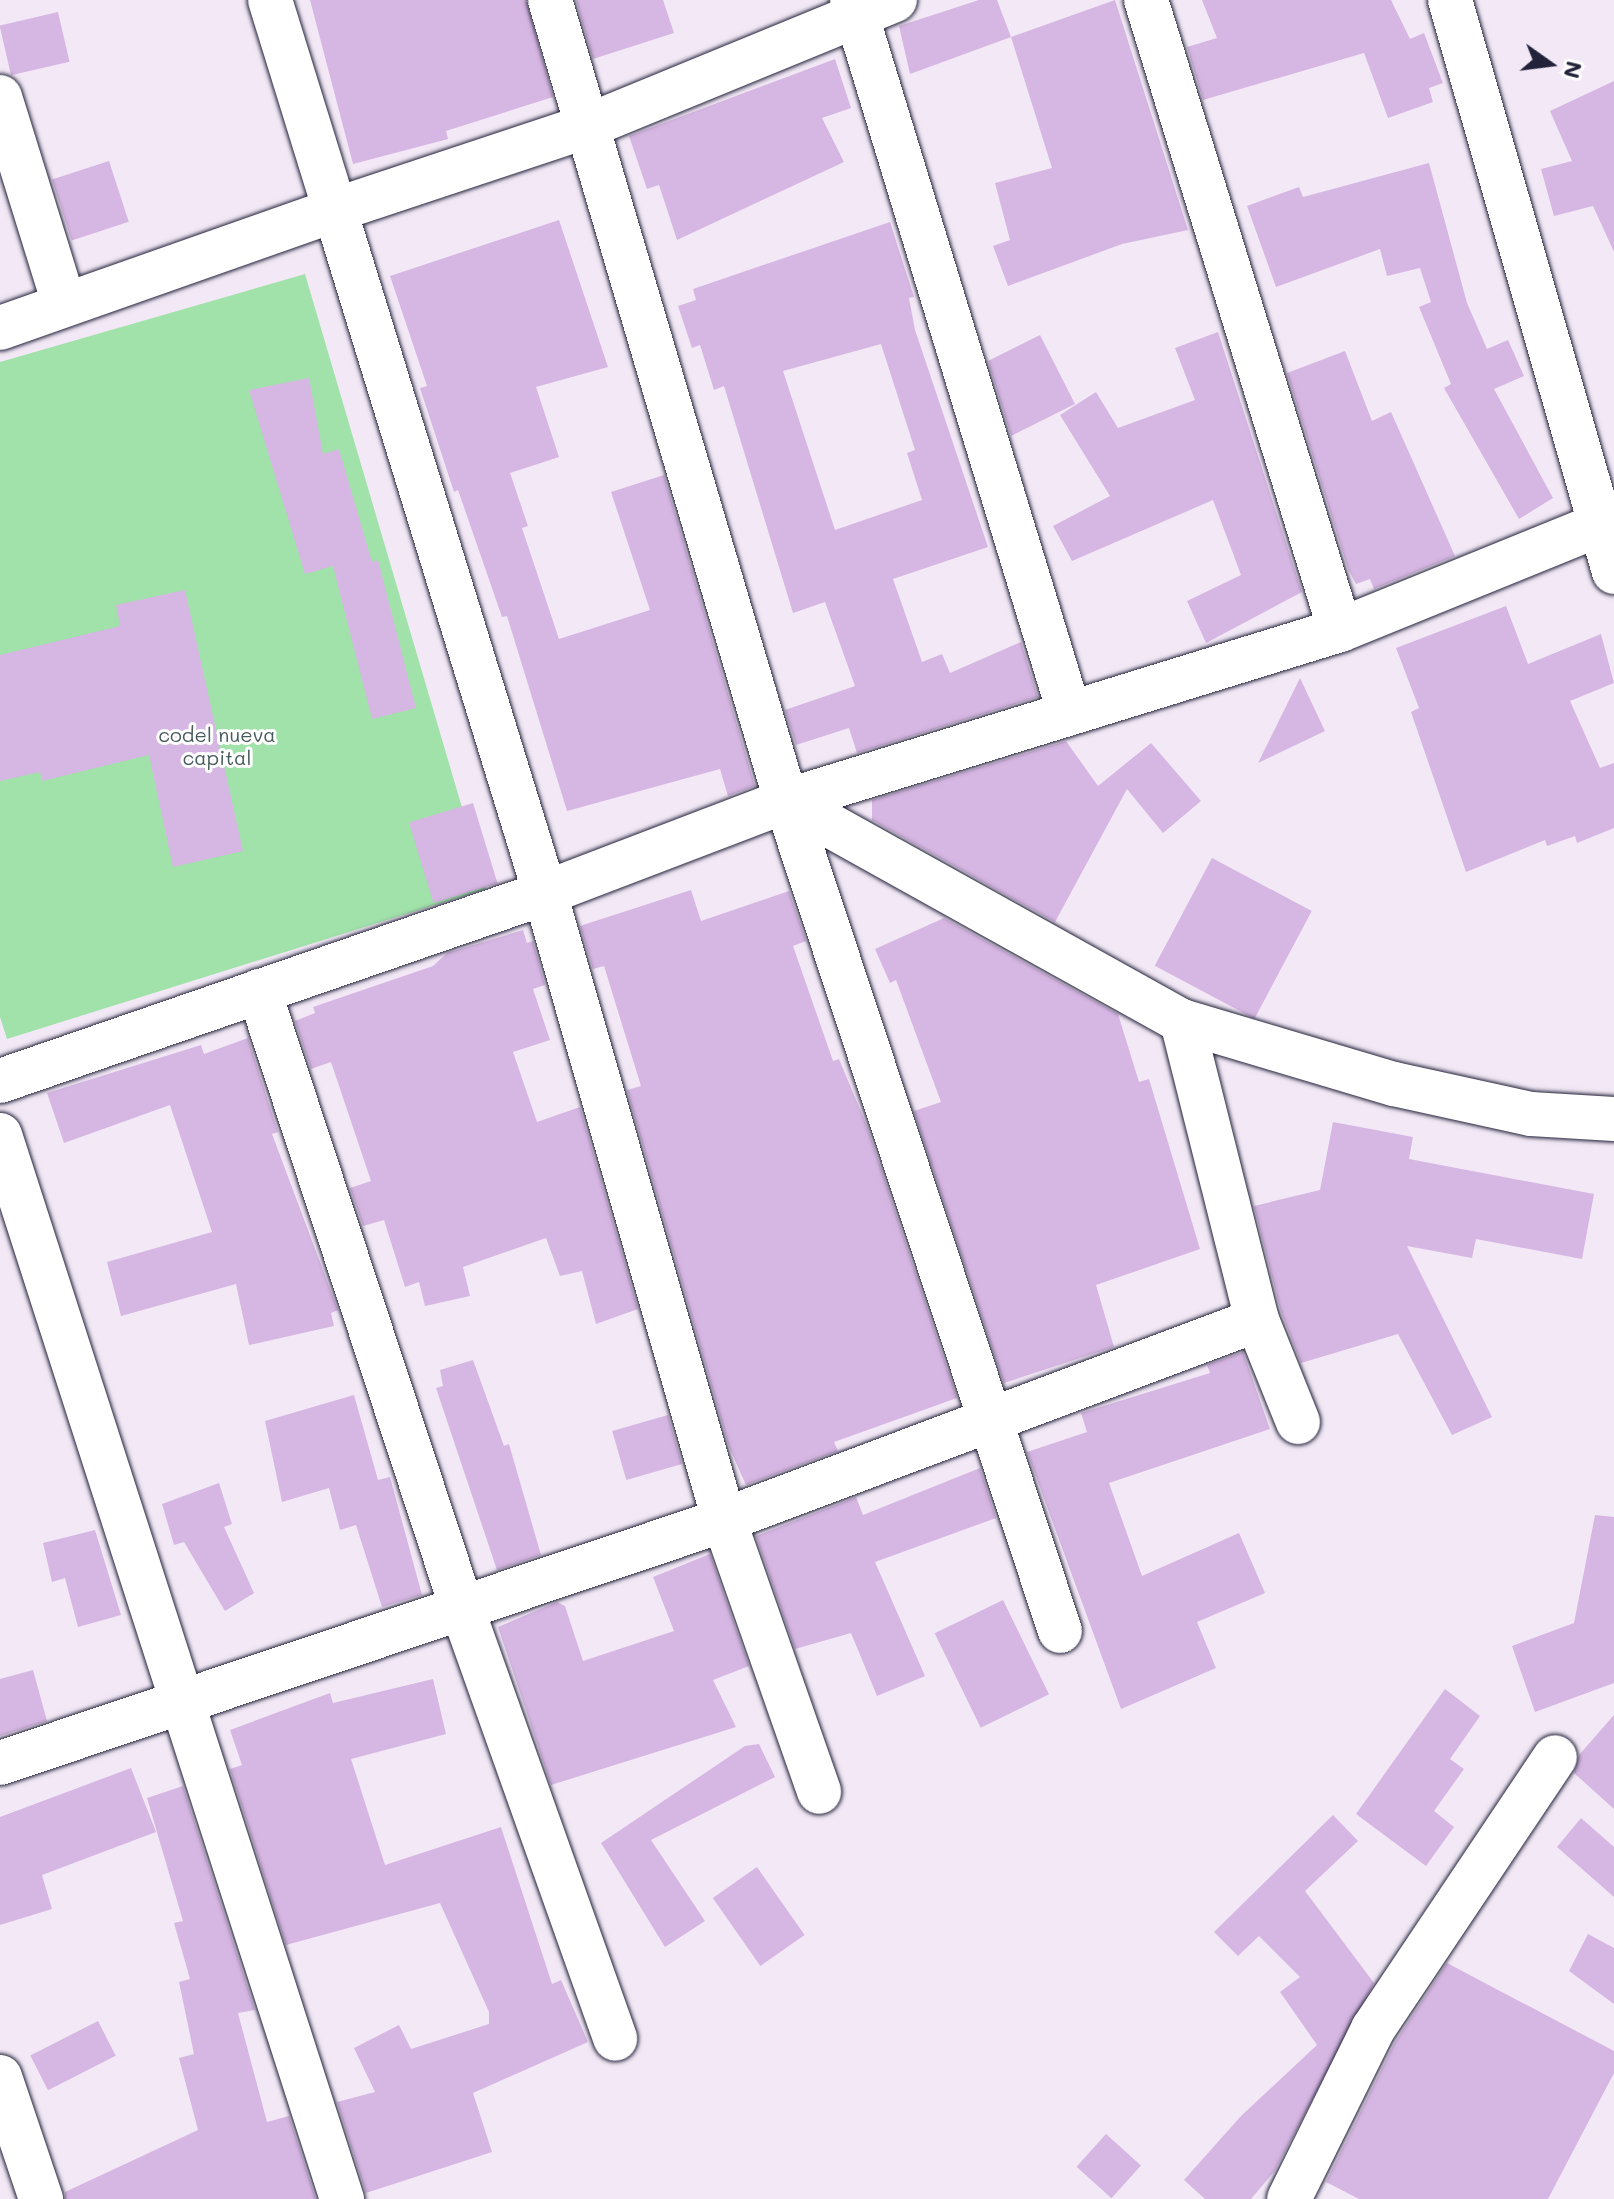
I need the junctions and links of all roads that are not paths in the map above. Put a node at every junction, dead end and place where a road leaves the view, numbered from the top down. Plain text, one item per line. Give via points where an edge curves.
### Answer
1 (270, 0) edge
2 (550, 0) edge
3 (1146, 0) edge
4 (1450, 0) edge
5 (868, 5) edge
6 (0, 97) edge
7 (585, 127) junction
8 (335, 210) junction
9 (64, 304) junction
10 (0, 328) edge
11 (1606, 522) edge
12 (1614, 572) edge
13 (1340, 630) junction
14 (1069, 712) junction
15 (786, 801) junction
16 (545, 893) junction
17 (259, 991) junction
18 (1182, 1021) junction
19 (0, 1081) edge
20 (1614, 1119) edge
21 (0, 1135) edge
22 (1257, 1320) junction
23 (987, 1421) junction
24 (1298, 1422) dead end
25 (724, 1520) junction
26 (463, 1611) junction
27 (1060, 1631) dead end
28 (185, 1701) junction
29 (1555, 1757) dead end
30 (0, 1763) edge
31 (819, 1792) dead end
32 (615, 2039) dead end
33 (0, 2077) edge
34 (41, 2199) edge
35 (342, 2199) edge
36 (1289, 2199) edge

1 - 8 street
2 - 7 street
3 - 13 street
4 - 11 street
5 - 7 street
5 - 14 street
6 - 9 street
7 - 8 street
7 - 15 street
8 - 9 street
8 - 16 street
9 - 10 street
11 - 12 street
11 - 13 street
13 - 14 street
14 - 15 street
15 - 16 street
15 - 18 street
15 - 23 street
16 - 17 street
16 - 25 street
17 - 19 street
17 - 26 street
18 - 20 street via 1394,1084 1531,1114
18 - 22 street
21 - 28 street
22 - 23 street
22 - 24 street
23 - 25 street
23 - 27 street
25 - 26 street
25 - 31 street
26 - 28 street
26 - 32 street
28 - 30 street
28 - 35 street
29 - 36 street via 1373,2029
33 - 34 street

